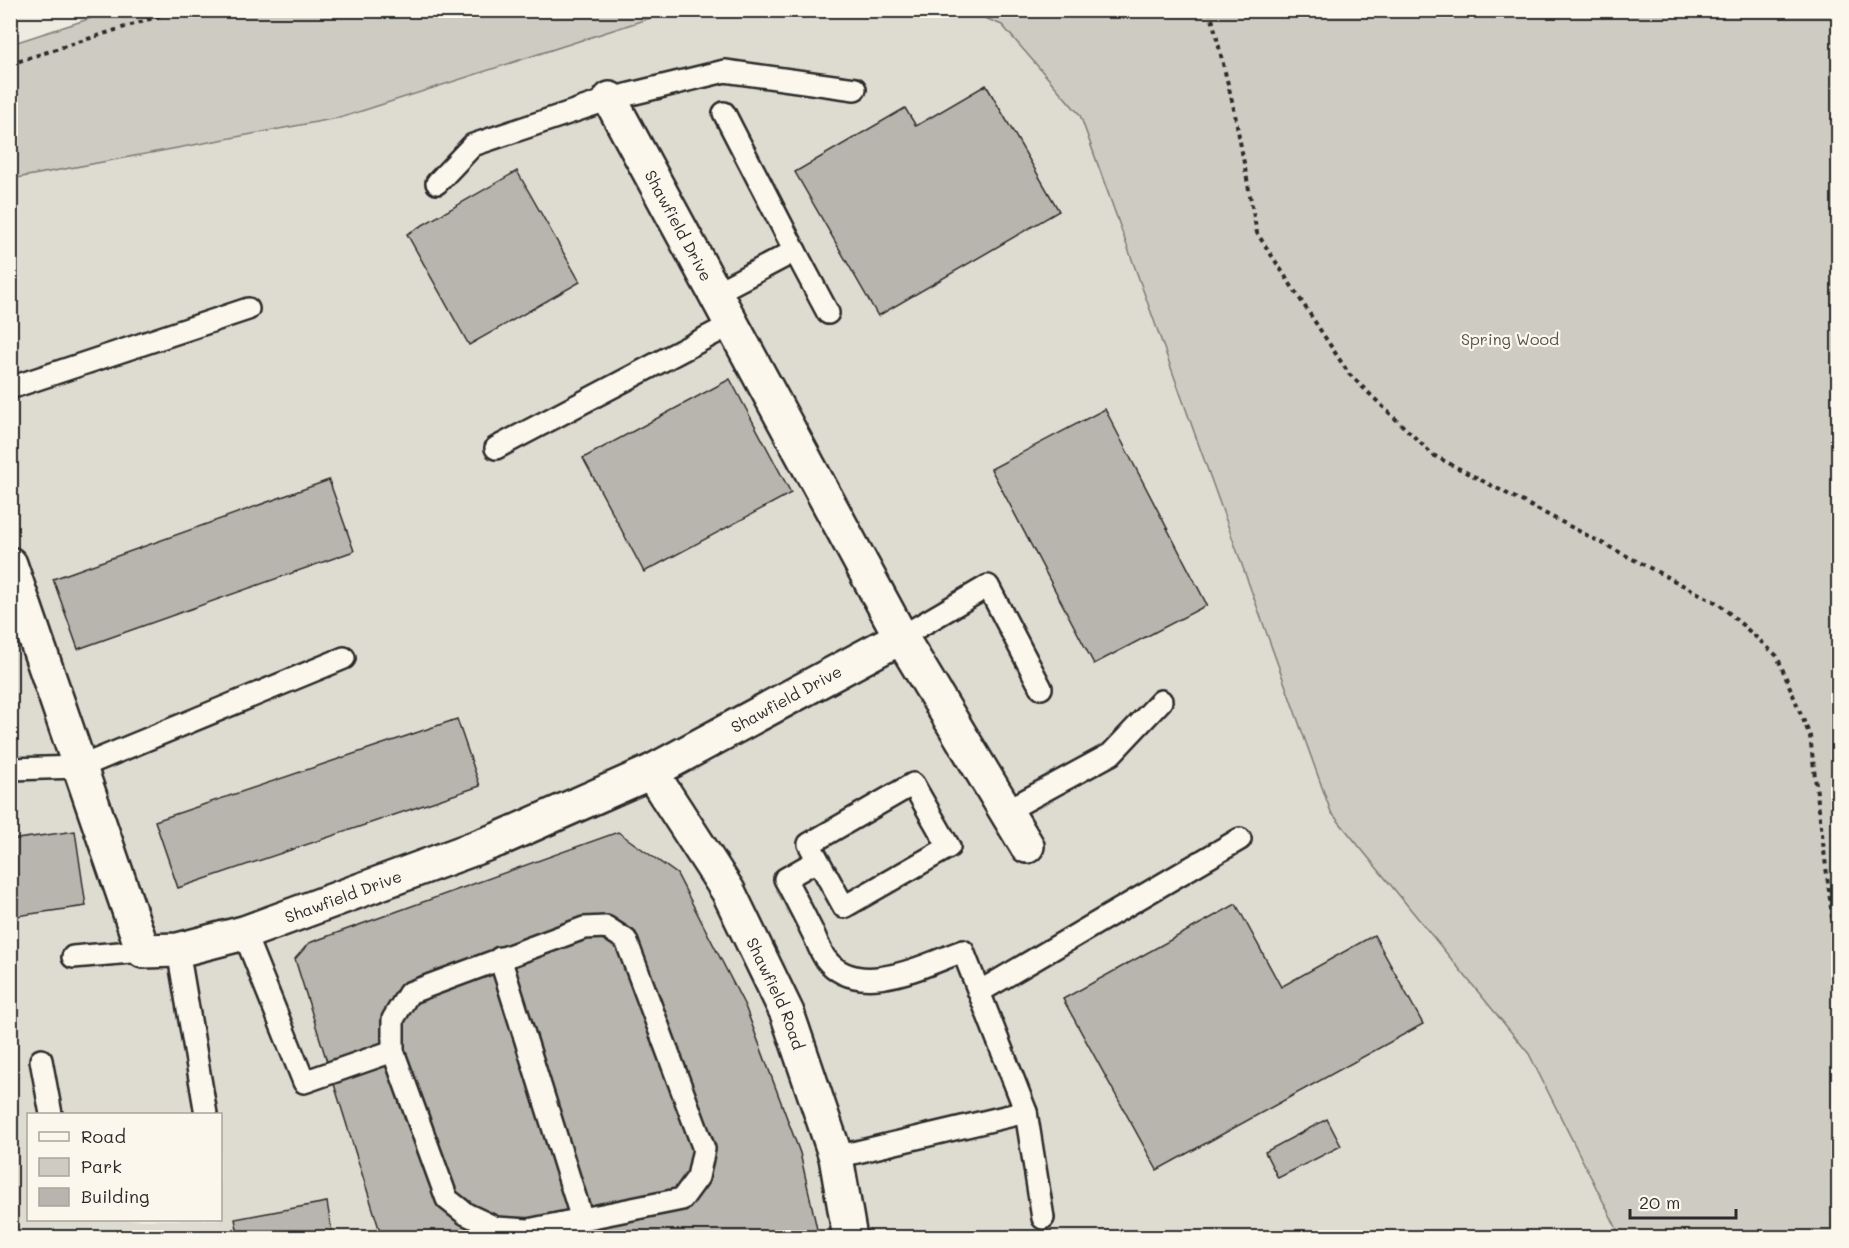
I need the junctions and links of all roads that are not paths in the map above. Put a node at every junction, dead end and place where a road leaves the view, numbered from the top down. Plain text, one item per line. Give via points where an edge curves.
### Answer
1 (855, 89) dead end
2 (610, 99) junction
3 (724, 113) dead end
4 (437, 183) dead end
5 (795, 251) junction
6 (715, 293) junction
7 (248, 309) dead end
8 (828, 313) dead end
9 (732, 324) junction
10 (10, 388) edge
11 (496, 448) dead end
12 (10, 564) edge
13 (901, 637) junction
14 (344, 658) dead end
15 (1041, 688) dead end
16 (1161, 701) dead end
17 (80, 767) junction
18 (10, 769) edge
19 (651, 772) junction
20 (1006, 811) junction
21 (1240, 839) dead end
22 (1027, 846) dead end
23 (818, 860) junction
24 (244, 933) junction
25 (178, 950) junction
26 (143, 951) junction
27 (73, 957) dead end
28 (500, 958) junction
29 (979, 992) junction
30 (393, 1051) junction
31 (41, 1060) dead end
32 (1026, 1112) junction
33 (51, 1113) edge
34 (206, 1113) edge
35 (836, 1158) junction
36 (1043, 1218) dead end
37 (582, 1219) junction
38 (850, 1238) edge

1 - 2 lane via 724,71
2 - 4 lane via 472,145
2 - 6 street, Shawfield Drive
3 - 5 lane
5 - 6 lane
5 - 8 lane
6 - 9 street, Shawfield Drive
7 - 10 lane
9 - 11 lane
9 - 13 street, Shawfield Drive
12 - 17 street
13 - 15 lane via 988,586
13 - 19 street, Shawfield Drive
13 - 20 street, Shawfield Drive
14 - 17 lane
16 - 20 lane via 1111,754
17 - 18 lane
17 - 26 street
19 - 24 street, Shawfield Drive via 497,840
19 - 35 street, Shawfield Road via 728,891 787,1013
20 - 22 street, Shawfield Drive
21 - 29 lane
23 - 23 lane via 844,907 949,847 913,784 809,844
23 - 29 lane via 785,879 826,958 840,972 857,979 873,979 963,951
24 - 25 street, Shawfield Drive
24 - 30 lane via 304,1082
25 - 26 street, Shawfield Drive
25 - 34 lane
26 - 27 lane
28 - 30 lane via 409,993 393,1019
28 - 37 lane
28 - 37 lane via 584,928 606,927 626,940 704,1149 698,1177 682,1199
29 - 32 lane
30 - 37 lane via 447,1199 466,1215 496,1228 528,1230
31 - 33 lane
32 - 35 lane
32 - 36 lane
35 - 38 street, Shawfield Road

